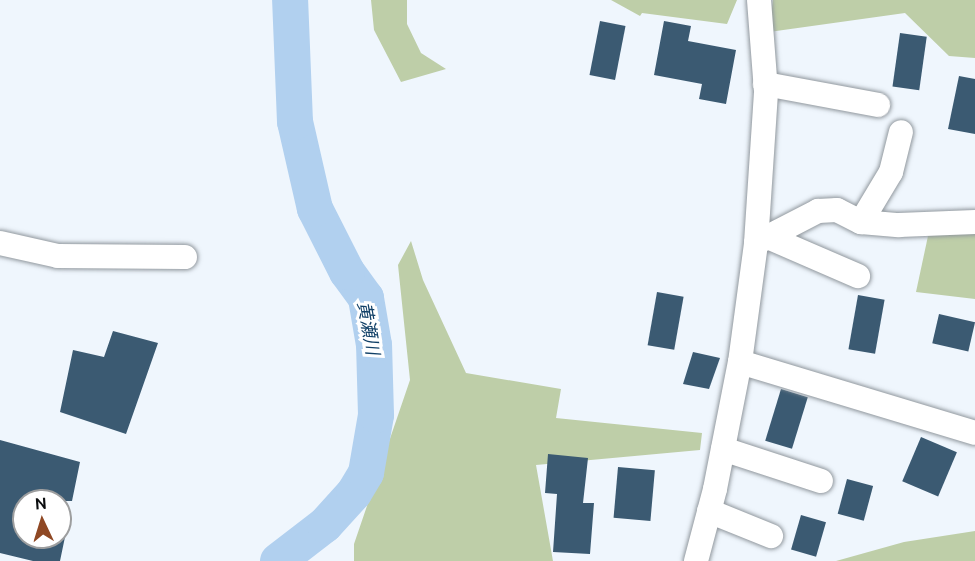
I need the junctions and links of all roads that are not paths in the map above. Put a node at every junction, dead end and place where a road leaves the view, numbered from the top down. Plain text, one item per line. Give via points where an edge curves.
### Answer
1 (759, 0) edge
2 (765, 84) junction
3 (878, 105) dead end
4 (901, 132) dead end
5 (861, 222) junction
6 (975, 222) edge
7 (763, 240) junction
8 (0, 243) edge
9 (185, 257) dead end
10 (858, 276) dead end
11 (740, 362) junction
12 (975, 433) edge
13 (723, 449) junction
14 (821, 481) dead end
15 (709, 511) junction
16 (771, 536) dead end
17 (696, 561) edge

1 - 2 street
2 - 3 street
2 - 7 street
4 - 5 street via 891,172
5 - 6 street
5 - 7 street via 837,210 818,211
7 - 10 street
7 - 11 street
8 - 9 street via 58,256
11 - 12 street
11 - 13 street
13 - 14 street
13 - 15 street
15 - 16 street
15 - 17 street

